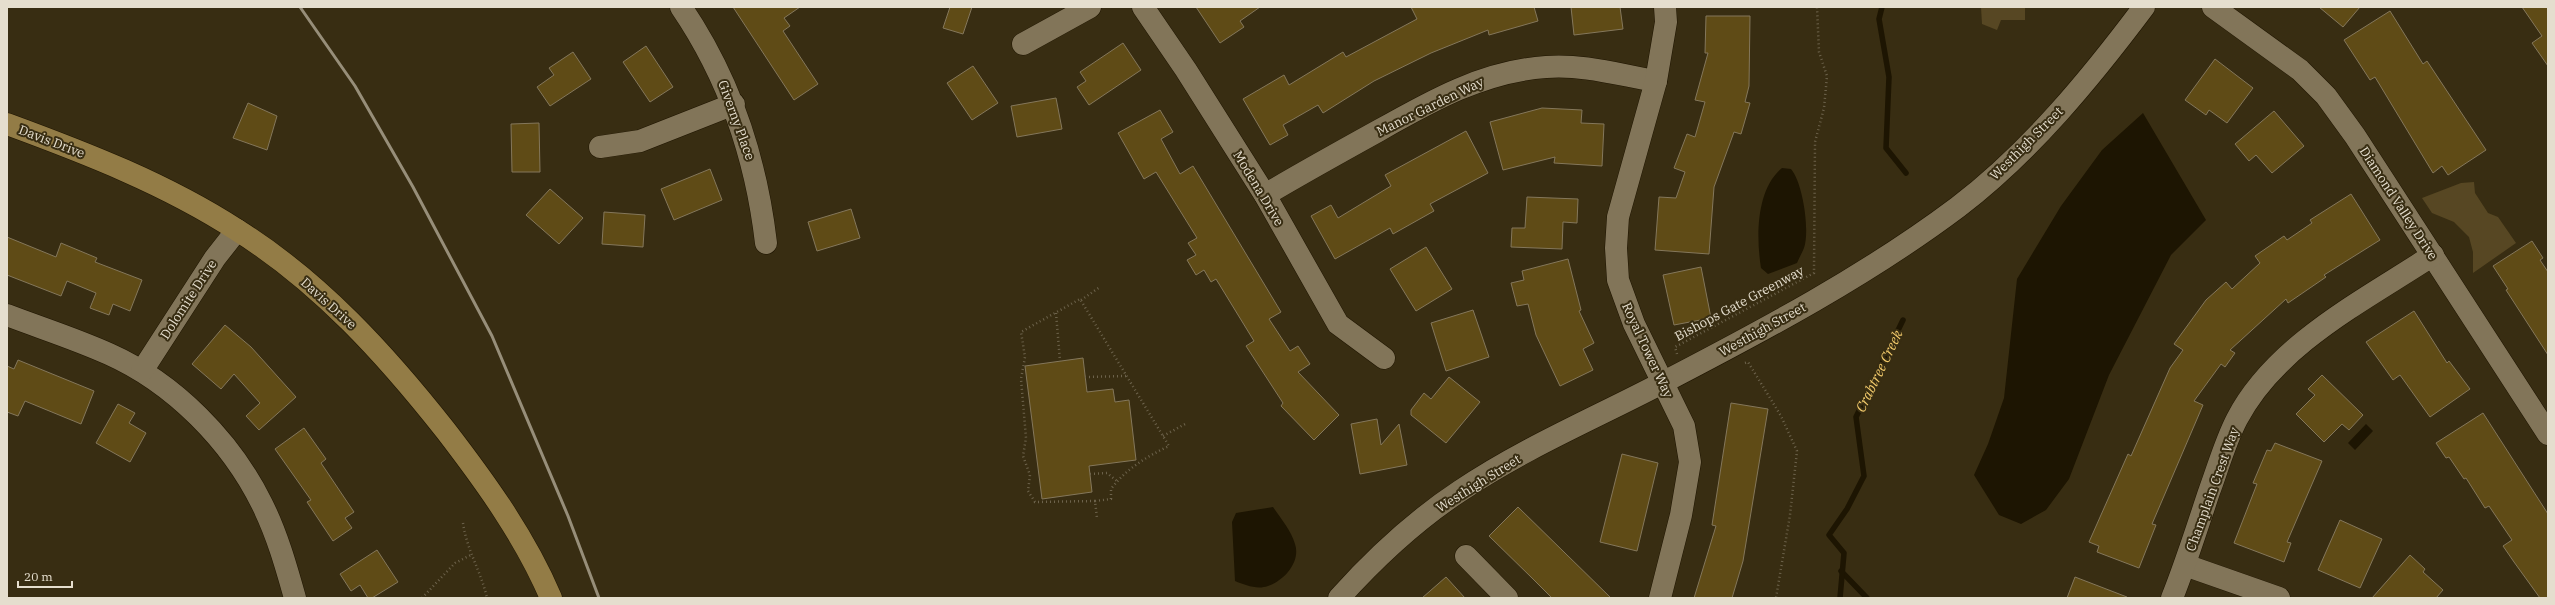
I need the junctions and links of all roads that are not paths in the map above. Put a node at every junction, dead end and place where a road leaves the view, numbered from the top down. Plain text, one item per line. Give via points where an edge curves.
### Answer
1 (681, 7) edge
2 (1090, 7) edge
3 (1143, 7) edge
4 (1665, 7) edge
5 (2144, 7) edge
6 (2213, 7) edge
7 (1023, 44) dead end
8 (1656, 81) junction
9 (734, 104) junction
10 (7, 124) edge
11 (600, 146) dead end
12 (1265, 195) junction
13 (237, 230) junction
14 (766, 243) dead end
15 (2433, 255) junction
16 (7, 315) edge
17 (1384, 358) dead end
18 (142, 371) junction
19 (1663, 383) junction
20 (2548, 434) edge
21 (1466, 556) dead end
22 (2185, 565) junction
23 (295, 598) edge
24 (551, 598) edge
25 (1339, 598) edge
26 (1507, 598) edge
27 (1660, 598) edge
28 (2172, 598) edge
29 (2279, 598) edge

1 - 9 street, Giverny Place via 714,61
2 - 7 street
3 - 12 street, Modena Drive
4 - 8 street, Royal Tower Way via 1666,22
5 - 19 street, Westhigh Street via 2087,80 2053,118 1959,206 1884,259 1836,288
6 - 15 street, Diamond Valley Drive via 2295,65 2326,96
8 - 12 street, Manor Garden Way via 1574,67 1546,67 1499,74 1457,89 1410,113
8 - 19 street, Royal Tower Way via 1618,217 1616,248 1618,280 1634,324
9 - 11 street via 640,141
9 - 14 street, Giverny Place via 752,159
10 - 13 main road, Davis Drive via 138,176
12 - 17 street, Modena Drive via 1338,324
13 - 18 street, Dolomite Drive via 215,258
13 - 24 main road, Davis Drive via 323,295 369,340 413,389 499,503
15 - 20 street, Diamond Valley Drive
15 - 22 street, Champlain Crest Way via 2312,334 2286,355 2269,374 2238,418
16 - 18 street via 109,354
18 - 23 street via 210,428 237,462 271,523
19 - 25 street, Westhigh Street via 1585,421 1460,491 1423,518 1368,566
19 - 27 street, Royal Tower Way via 1684,426 1690,462 1681,515
21 - 26 street
22 - 28 street, Champlain Crest Way
22 - 29 street

